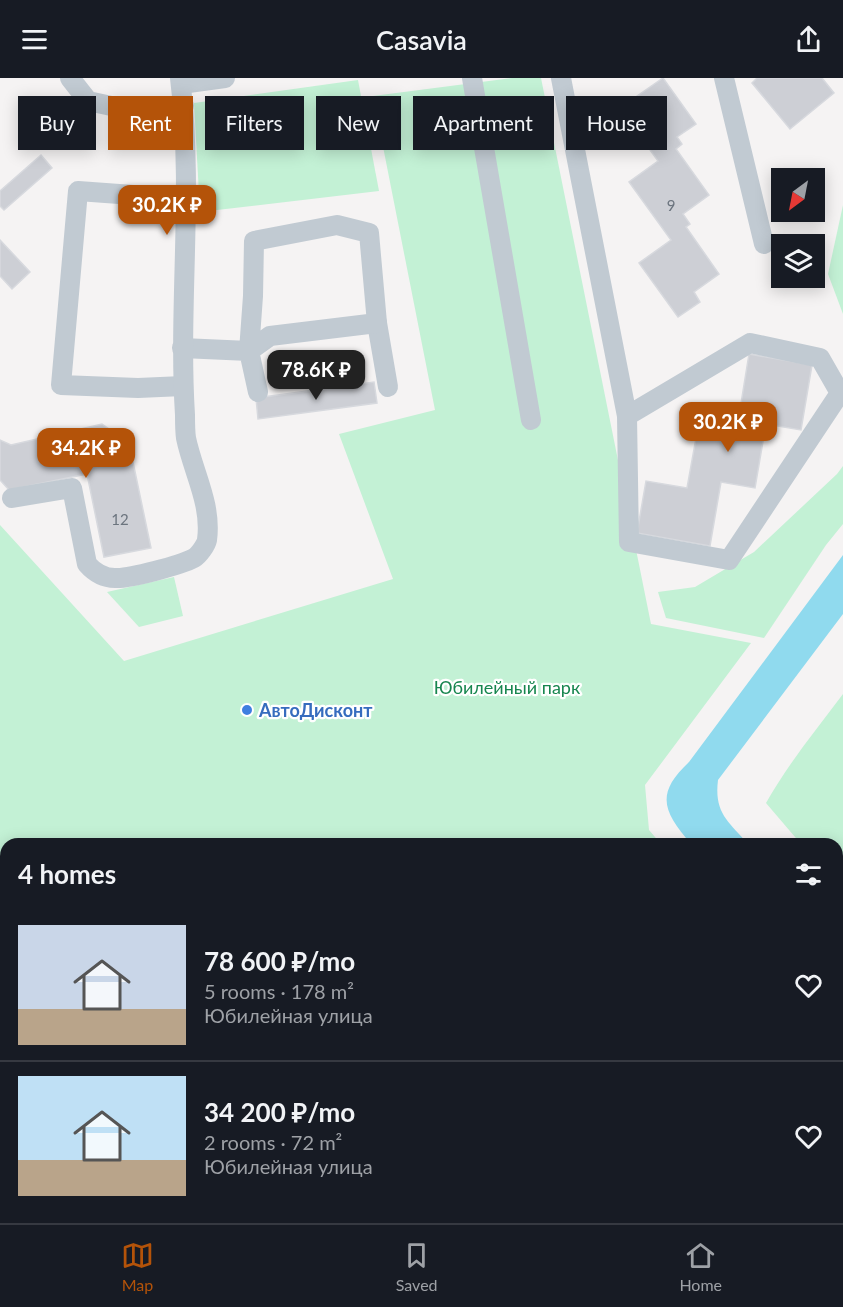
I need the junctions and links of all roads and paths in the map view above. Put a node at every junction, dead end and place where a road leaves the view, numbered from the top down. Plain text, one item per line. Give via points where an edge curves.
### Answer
1 (70, 78) edge
2 (225, 78) edge
3 (472, 78) edge
4 (561, 78) edge
5 (724, 78) edge
6 (181, 81) edge
7 (183, 96) edge
8 (108, 105) edge
9 (186, 150) edge
10 (188, 199) junction
11 (764, 244) dead end
12 (377, 323) junction
13 (182, 348) junction
14 (249, 351) junction
15 (183, 386) junction
16 (387, 387) dead end
17 (258, 392) dead end
18 (627, 416) junction
19 (531, 420) dead end
20 (12, 498) dead end

1 - 8 street via 88,101
2 - 6 street
3 - 19 street
4 - 18 street
5 - 11 street
6 - 7 street
9 - 10 street
10 - 13 street
10 - 15 street via 78,191 60,385
12 - 14 street via 270,336
12 - 14 street via 369,233 337,225 254,241
12 - 16 street
13 - 14 street
13 - 15 street
14 - 17 street
15 - 20 street via 186,437 206,507 207,543 195,557 165,568 115,578 96,573 87,564 72,488
18 - 18 street via 629,542 729,560 840,393 820,358 750,343

